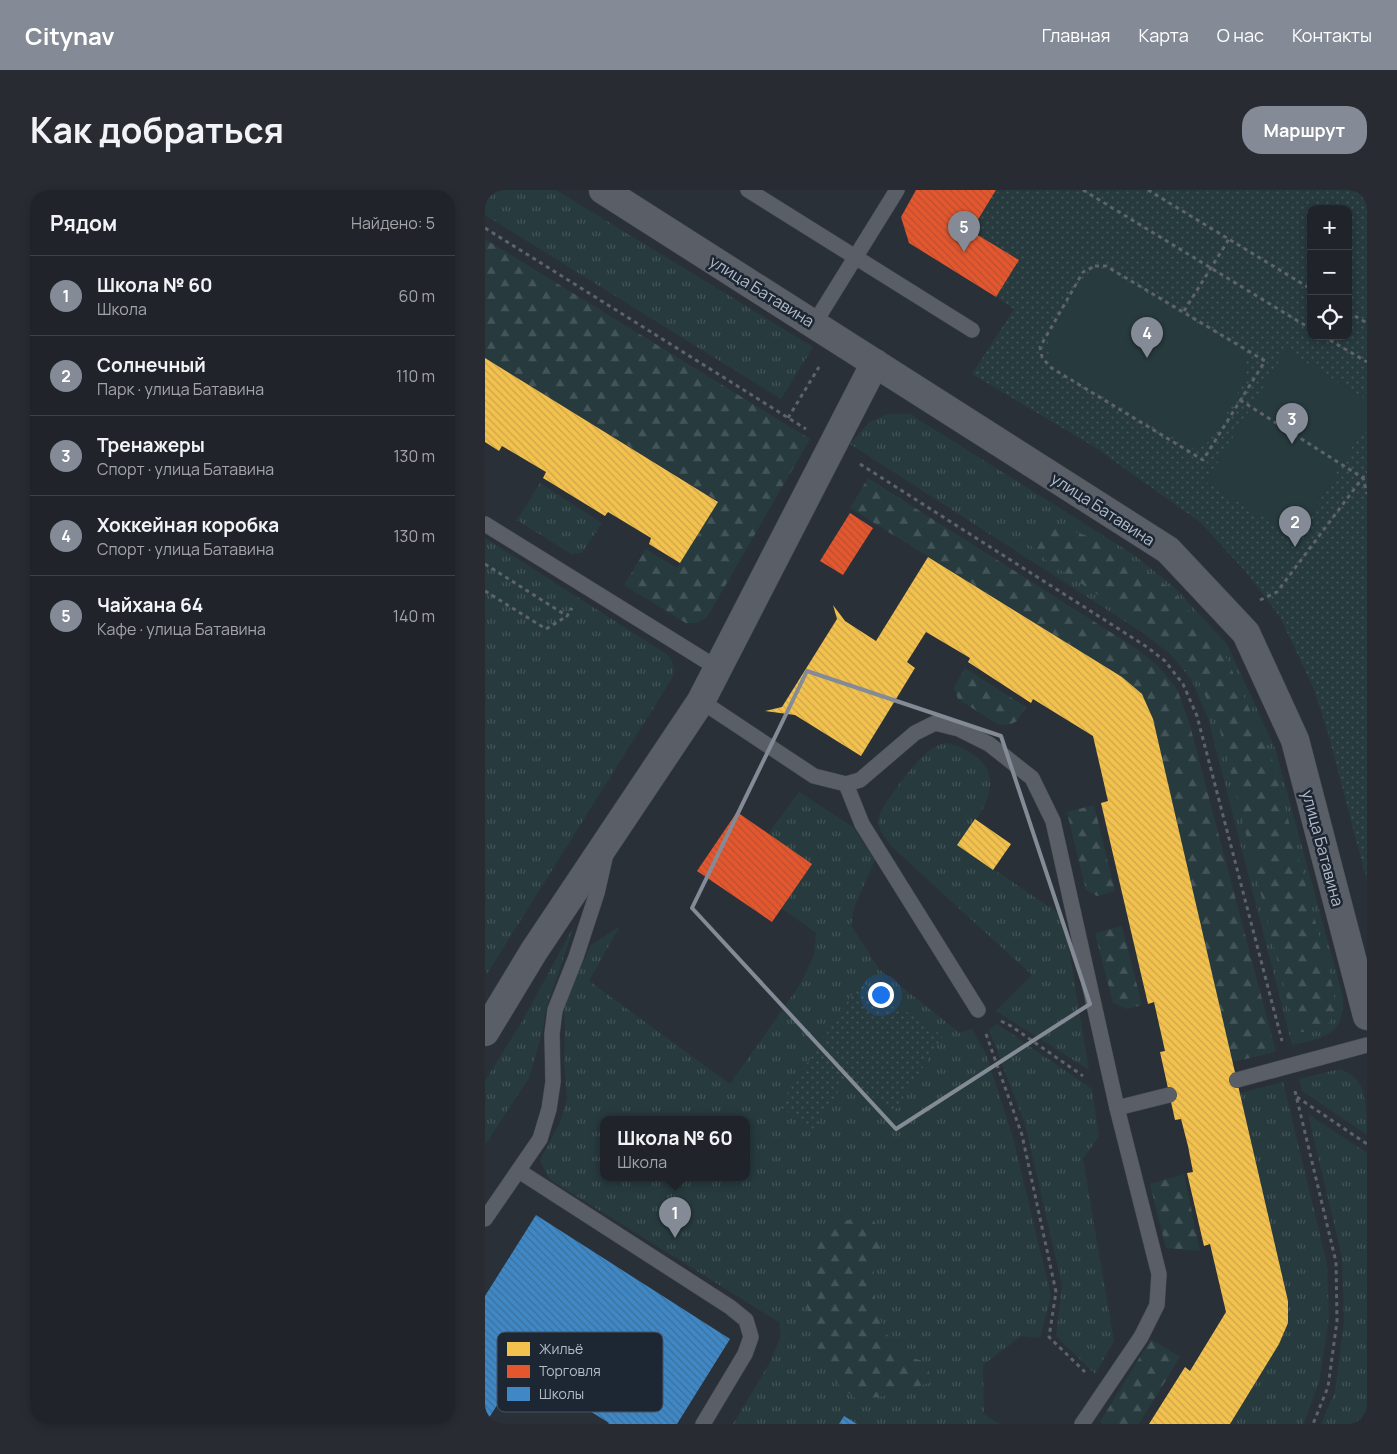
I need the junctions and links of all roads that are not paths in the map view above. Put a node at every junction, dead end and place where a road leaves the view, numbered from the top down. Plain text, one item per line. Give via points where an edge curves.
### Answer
1 (748, 190) edge
2 (897, 190) edge
3 (606, 191) edge
4 (855, 257) junction
5 (814, 324) junction
6 (972, 330) dead end
7 (875, 363) junction
8 (485, 524) edge
9 (719, 669) junction
10 (701, 702) junction
11 (846, 784) junction
12 (610, 837) junction
13 (978, 1010) road end
14 (490, 1015) edge
15 (1367, 1016) edge
16 (1367, 1045) edge
17 (1237, 1080) dead end
18 (1169, 1095) dead end
19 (1116, 1103) junction
20 (519, 1171) junction
21 (485, 1219) edge
22 (703, 1424) edge
23 (1083, 1424) edge

1 - 4 lane
2 - 4 lane
3 - 5 street, улица Батавина
4 - 5 lane
4 - 6 lane
5 - 7 street, улица Батавина
7 - 9 street
7 - 15 street, улица Батавина via 1168,550 1246,633 1295,740
8 - 9 lane
9 - 10 street
10 - 11 lane via 814,776
10 - 12 street
11 - 13 lane via 862,824
11 - 19 lane via 860,780 915,733 935,724 959,729 989,744 1032,778 1053,820
12 - 14 street
12 - 20 lane via 594,902 555,1010 549,1109 540,1139
16 - 17 lane
18 - 19 lane
19 - 23 lane via 1159,1274 1157,1305 1141,1337
20 - 21 lane
20 - 22 lane via 746,1320 751,1337 745,1354

